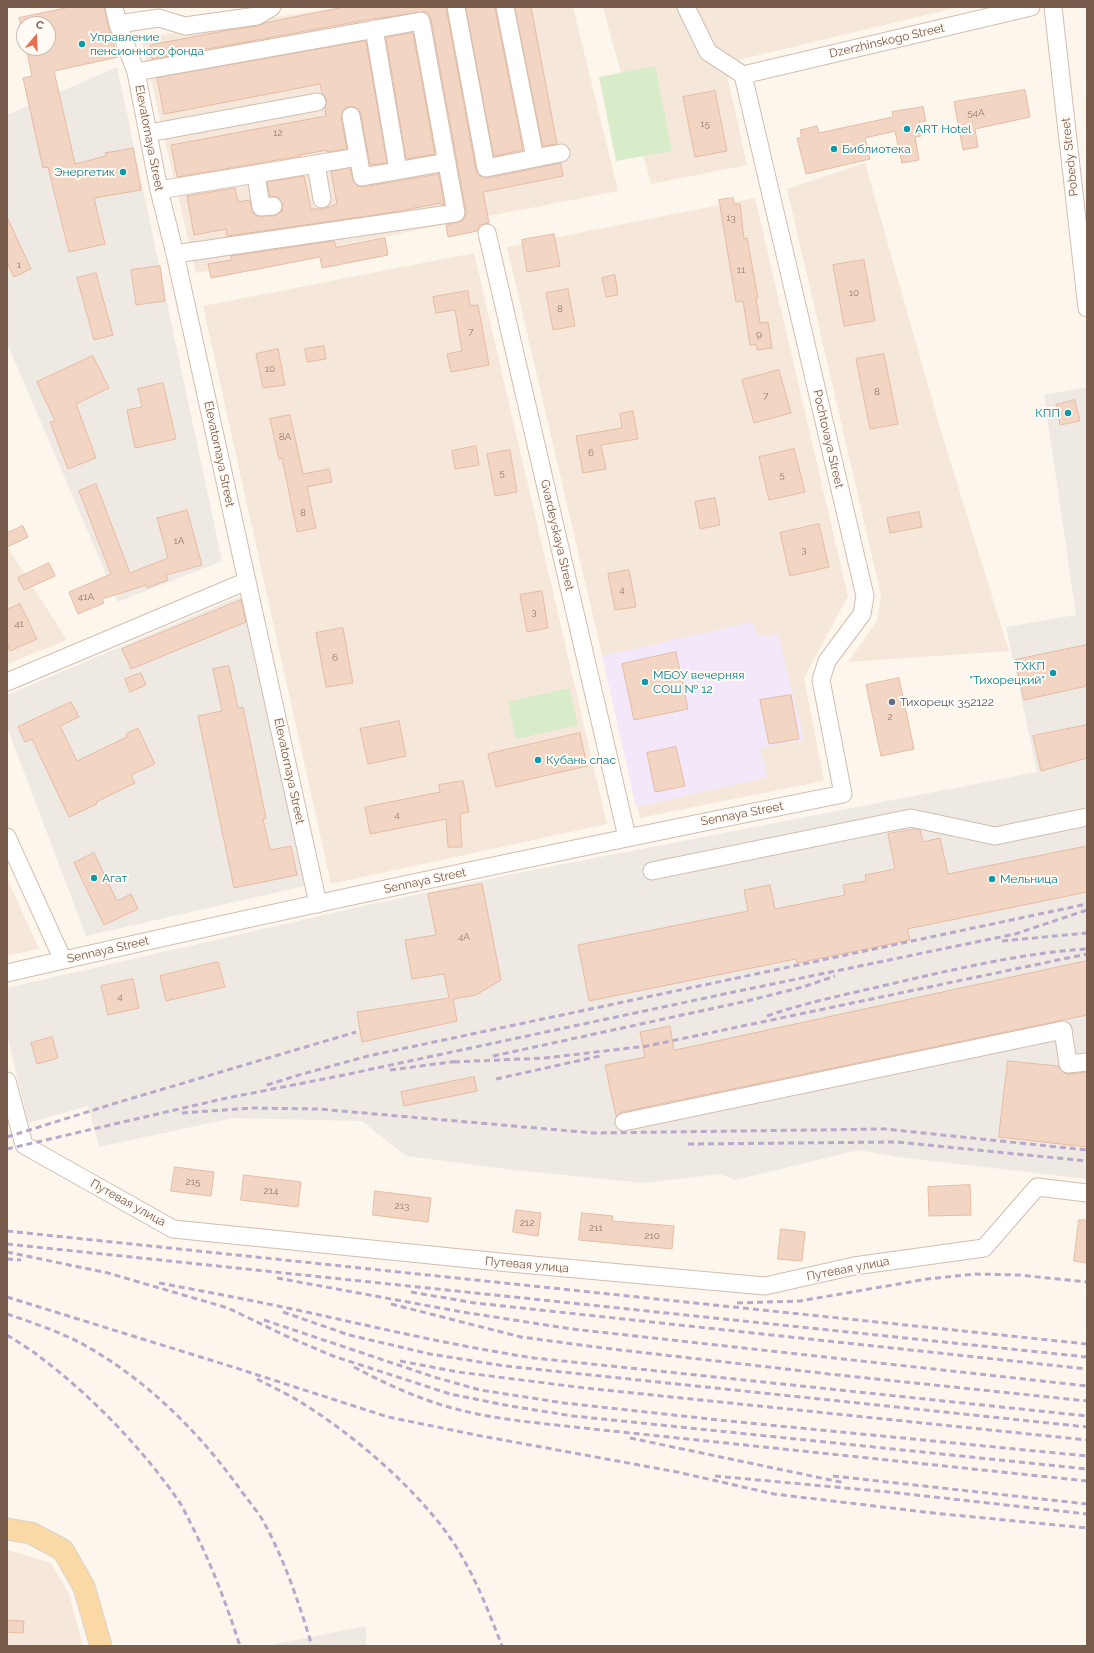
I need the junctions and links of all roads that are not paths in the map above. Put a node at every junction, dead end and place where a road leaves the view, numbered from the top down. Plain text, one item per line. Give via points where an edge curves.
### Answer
1 (114, 7) edge
2 (272, 7) edge
3 (456, 7) edge
4 (505, 7) edge
5 (686, 7) edge
6 (1031, 7) edge
7 (1053, 7) edge
8 (118, 24) junction
9 (374, 29) junction
10 (136, 72) junction
11 (744, 75) junction
12 (317, 102) dead end
13 (351, 116) dead end
14 (149, 133) junction
15 (561, 153) dead end
16 (358, 157) junction
17 (535, 158) junction
18 (447, 162) junction
19 (316, 165) junction
20 (398, 170) junction
21 (256, 175) junction
22 (159, 190) junction
23 (322, 199) dead end
24 (273, 206) dead end
25 (487, 234) dead end
26 (175, 254) junction
27 (1087, 308) edge
28 (247, 581) junction
29 (7, 682) edge
30 (843, 794) joint
31 (1087, 817) edge
32 (7, 837) edge
33 (627, 837) junction
34 (652, 871) dead end
35 (318, 904) junction
36 (62, 960) junction
37 (7, 973) edge
38 (1087, 1062) edge
39 (7, 1081) edge
40 (624, 1122) dead end
41 (1087, 1193) edge
42 (7, 1529) edge
43 (101, 1646) edge

1 - 8 street, Elevatornaya Street
2 - 8 street via 257,16 185,26 159,18
3 - 17 street via 486,168
4 - 17 street
5 - 11 street via 708,52
6 - 11 street, Dzerzhinskogo Street
7 - 27 street, Pobedy Street
8 - 10 street, Elevatornaya Street
9 - 10 street
9 - 18 street via 421,21
9 - 20 street
10 - 14 street, Elevatornaya Street
11 - 30 street, Pochtovaya Street via 865,596 862,614 827,661 821,680
12 - 14 street
13 - 16 street
14 - 22 street, Elevatornaya Street
15 - 17 street
16 - 19 street
16 - 20 street via 362,177
18 - 20 street
18 - 26 street via 456,213
19 - 21 street
19 - 23 street
21 - 22 street
21 - 24 street via 261,207
22 - 26 street, Elevatornaya Street
25 - 33 street, Gvardeyskaya Street
26 - 28 street, Elevatornaya Street
28 - 29 street
28 - 35 street, Elevatornaya Street
30 - 33 street, Sennaya Street
31 - 34 street via 995,836 911,818
32 - 36 street
33 - 35 street, Sennaya Street
35 - 36 street, Sennaya Street
36 - 37 street, Sennaya Street
38 - 40 street via 1068,1064 1063,1030
39 - 41 street, Путевая улица via 24,1144 173,1229 510,1264 765,1286 854,1266 984,1248 1037,1187
42 - 43 main road via 31,1534 63,1550 84,1587

